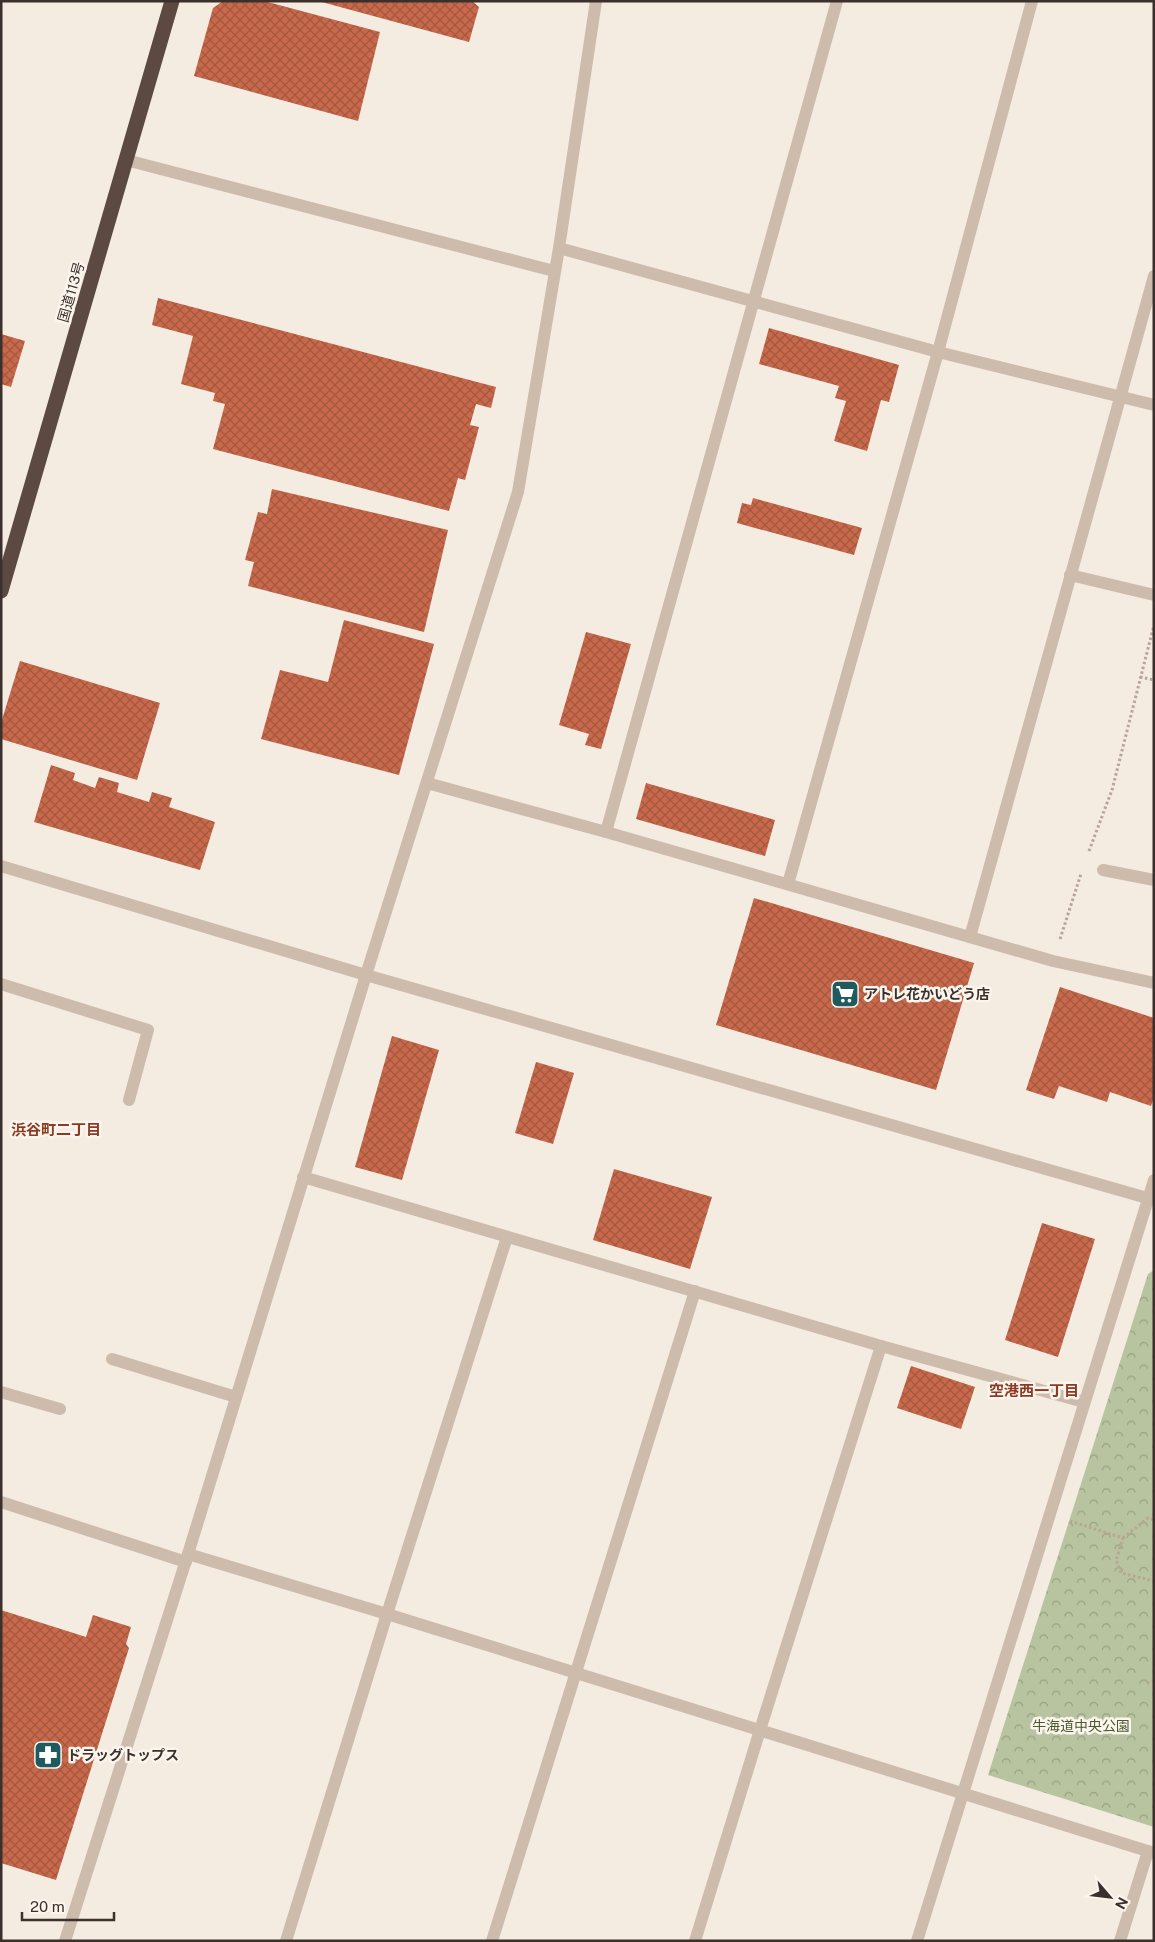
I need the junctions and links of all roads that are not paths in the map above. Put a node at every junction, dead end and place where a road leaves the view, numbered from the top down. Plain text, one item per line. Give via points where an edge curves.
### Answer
1 (172, 1) edge
2 (596, 1) edge
3 (837, 1) edge
4 (1032, 1) edge
5 (126, 160) junction
6 (559, 248) junction
7 (554, 271) junction
8 (1154, 276) edge
9 (755, 302) junction
10 (938, 352) junction
11 (1120, 397) junction
12 (1154, 405) edge
13 (1070, 575) junction
14 (1, 591) edge
15 (1154, 595) edge
16 (427, 784) junction
17 (606, 832) junction
18 (1, 866) edge
19 (1103, 870) dead end
20 (1154, 880) edge
21 (788, 884) junction
22 (970, 937) junction
23 (366, 975) junction
24 (1154, 983) edge
25 (1, 984) edge
26 (128, 1100) dead end
27 (303, 1177) junction
28 (1154, 1180) edge
29 (1151, 1199) edge
30 (507, 1236) junction
31 (695, 1291) junction
32 (881, 1346) junction
33 (112, 1359) dead end
34 (1, 1392) edge
35 (236, 1397) junction
36 (1084, 1402) junction
37 (60, 1409) dead end
38 (1, 1502) edge
39 (187, 1558) junction
40 (387, 1614) junction
41 (576, 1672) junction
42 (760, 1730) junction
43 (963, 1792) junction
44 (1151, 1852) edge
45 (64, 1941) edge
46 (286, 1941) edge
47 (492, 1941) edge
48 (695, 1941) edge
49 (917, 1941) edge
50 (1120, 1941) edge

1 - 5 highway, 国道113号
2 - 6 street
3 - 9 street
4 - 10 street
5 - 7 street
5 - 14 highway, 国道113号
6 - 7 street
6 - 9 street
7 - 16 street via 518,492
8 - 11 street
9 - 10 street
9 - 17 street
10 - 11 street
10 - 21 street
11 - 12 street
11 - 13 street
13 - 15 street
13 - 22 street
16 - 17 street
16 - 23 street
17 - 21 street
18 - 23 street
19 - 20 street
21 - 22 street
22 - 24 street via 1053,962
23 - 27 street
23 - 29 street
25 - 26 street via 148,1030
27 - 30 street
27 - 35 street
28 - 29 street
29 - 36 street
30 - 31 street
30 - 40 street
31 - 32 street
31 - 41 street
32 - 36 street
32 - 42 street
33 - 35 street
34 - 37 street
35 - 39 street
36 - 43 street
38 - 39 street
39 - 40 street
39 - 45 street
40 - 41 street
40 - 46 street
41 - 42 street
41 - 47 street
42 - 43 street
42 - 48 street
43 - 44 street
43 - 49 street
44 - 50 street

